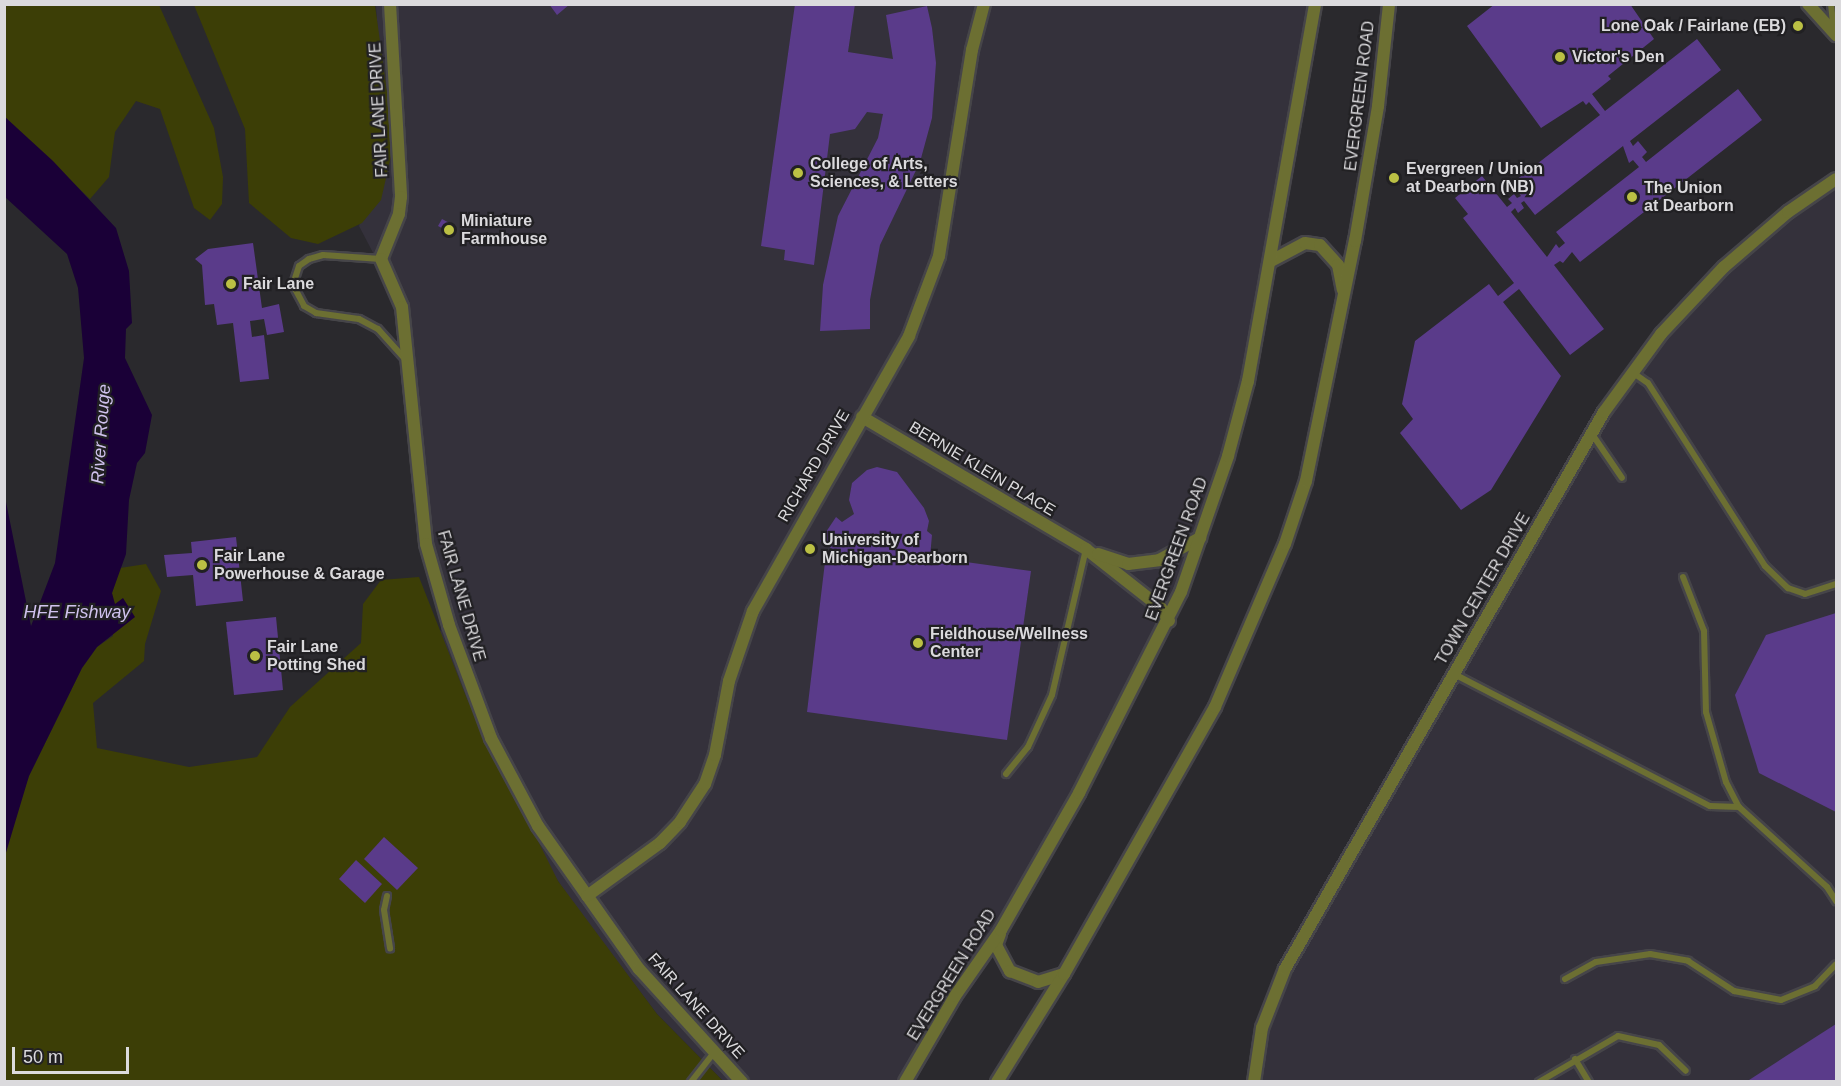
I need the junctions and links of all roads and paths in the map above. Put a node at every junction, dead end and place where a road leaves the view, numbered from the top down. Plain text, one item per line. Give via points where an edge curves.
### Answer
1 (390, 4) edge
2 (984, 4) edge
3 (1315, 4) edge
4 (1389, 4) edge
5 (1808, 4) edge
6 (1832, 4) edge
7 (1835, 33) edge
8 (1836, 179) edge
9 (381, 259) junction
10 (1271, 261) junction
11 (1344, 297) junction
12 (408, 362) junction
13 (1631, 372) junction
14 (862, 417) junction
15 (1591, 433) junction
16 (1622, 478) dead end
17 (1200, 538) junction
18 (1086, 549) junction
19 (1683, 577) dead end
20 (1836, 584) edge
21 (1168, 621) junction
22 (1454, 674) junction
23 (1006, 774) dead end
24 (1739, 807) junction
25 (387, 896) dead end
26 (587, 896) junction
27 (1836, 901) edge
28 (1001, 930) junction
29 (390, 950) dead end
30 (1836, 964) edge
31 (1064, 974) junction
32 (1564, 979) dead end
33 (714, 1053) junction
34 (1575, 1059) junction
35 (1686, 1071) dead end
36 (691, 1082) edge
37 (742, 1082) edge
38 (905, 1082) edge
39 (997, 1082) edge
40 (1254, 1082) edge
41 (1539, 1082) edge
42 (1589, 1082) edge

1 - 9 street, FAIR LANE DRIVE via 401,197 399,214
2 - 14 street, RICHARD DRIVE via 972,50 947,212 932,280 909,336
3 - 10 street, EVERGREEN ROAD
4 - 11 street, EVERGREEN ROAD via 1368,172
5 - 7 street
6 - 7 lane
8 - 13 street, TOWN CENTER DRIVE via 1788,212 1724,267
9 - 12 street, FAIR LANE DRIVE via 402,308
9 - 12 lane via 323,255 309,259 299,266 293,285 304,306 316,313 359,319 378,329
10 - 11 street via 1305,243 1320,245 1338,265
10 - 17 street, EVERGREEN ROAD via 1248,381
11 - 31 street, EVERGREEN ROAD via 1306,481 1281,555 1215,706
12 - 26 street, FAIR LANE DRIVE via 426,544 449,625 509,774 538,826
13 - 15 street, TOWN CENTER DRIVE
13 - 20 lane via 1648,383 1766,566 1788,588 1805,594
14 - 18 street, BERNIE KLEIN PLACE
14 - 26 street, RICHARD DRIVE via 753,610 729,681 715,755 705,784 680,822 660,843
15 - 16 lane
15 - 22 street, TOWN CENTER DRIVE
17 - 18 street, BERNIE KLEIN PLACE via 1160,560 1128,564
17 - 21 street, EVERGREEN ROAD
18 - 21 street, BERNIE KLEIN PLACE via 1161,608
18 - 23 lane via 1052,695 1028,747
19 - 24 lane via 1704,631 1706,712 1726,782
21 - 28 street, EVERGREEN ROAD via 1079,793
22 - 24 lane via 1710,806
22 - 40 street, TOWN CENTER DRIVE via 1276,988 1262,1028
24 - 27 lane via 1827,887
25 - 29 lane via 384,910
26 - 33 street, FAIR LANE DRIVE via 639,969
28 - 31 street via 996,945 1010,971 1038,982
28 - 38 street, EVERGREEN ROAD via 955,996
30 - 32 lane via 1815,987 1781,1000 1734,991 1688,961 1650,954 1596,962
31 - 39 street, EVERGREEN ROAD
33 - 36 lane
33 - 37 street, FAIR LANE DRIVE
34 - 35 lane via 1618,1036 1659,1046
34 - 41 lane
34 - 42 lane

